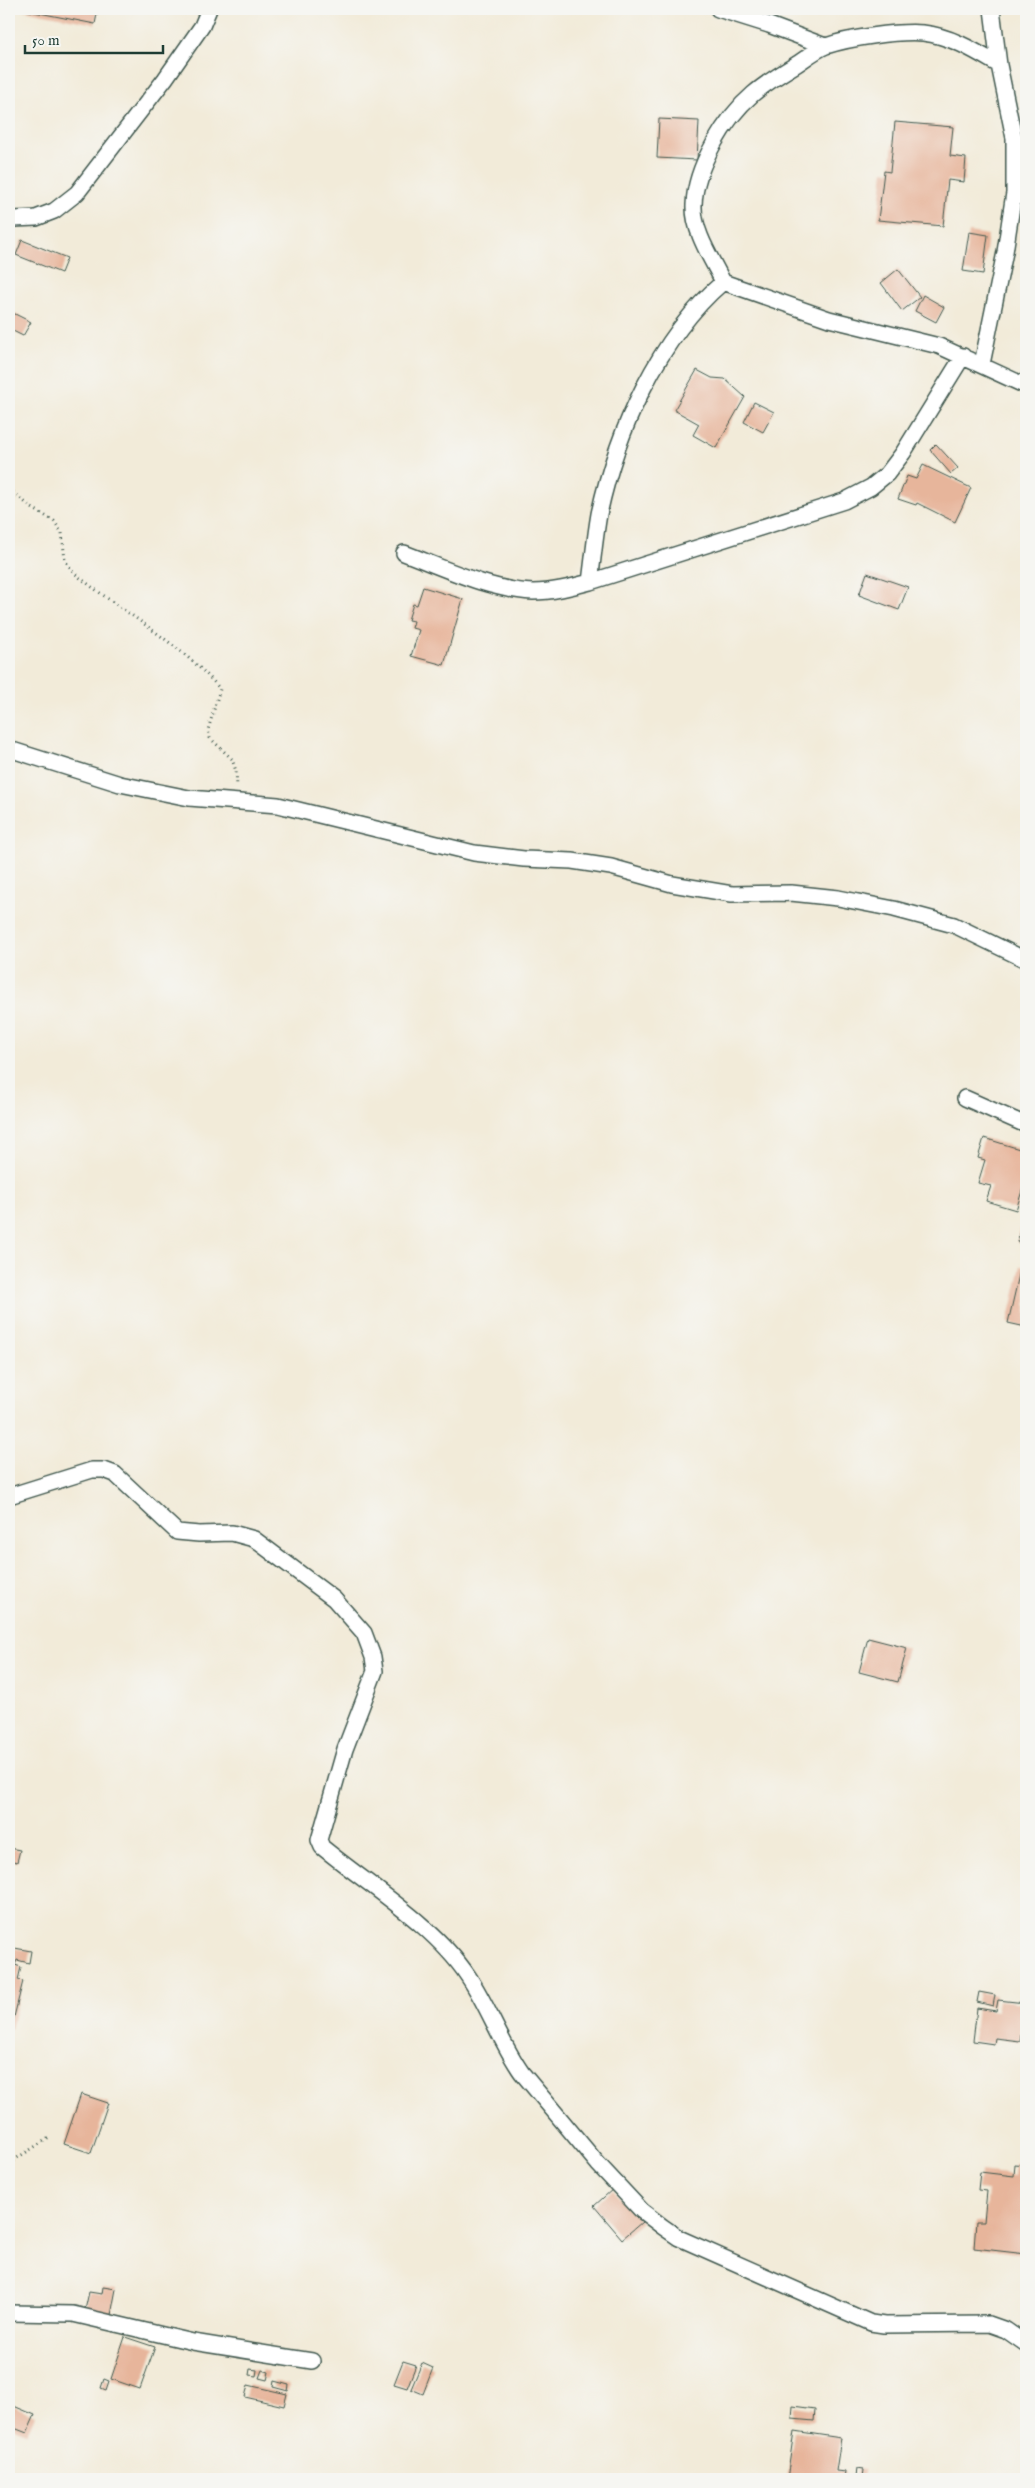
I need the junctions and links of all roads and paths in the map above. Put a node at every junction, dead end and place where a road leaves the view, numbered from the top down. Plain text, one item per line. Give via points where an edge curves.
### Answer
1 (209, 9) edge
2 (718, 9) edge
3 (992, 9) edge
4 (825, 46) junction
5 (999, 64) junction
6 (9, 217) edge
7 (723, 282) junction
8 (963, 356) junction
9 (982, 364) junction
10 (1026, 386) edge
11 (9, 489) edge
12 (404, 553) dead end
13 (590, 582) junction
14 (9, 749) edge
15 (239, 800) junction
16 (1026, 960) edge
17 (964, 1098) dead end
18 (1026, 1125) edge
19 (9, 1496) edge
20 (49, 2138) dead end
21 (9, 2163) edge
22 (9, 2313) edge
23 (1026, 2344) edge
24 (312, 2361) dead end

1 - 6 street via 202,26 165,79 77,193 54,211 36,218
2 - 4 street
3 - 5 street
4 - 5 street via 895,34 922,33 949,38
4 - 7 street via 752,95 710,149 697,185 694,206 698,229
5 - 9 street via 1014,138 1014,193
7 - 8 street via 830,319 939,346
7 - 13 street via 702,300 678,331 632,411 599,514
8 - 9 street
8 - 13 street via 903,452 887,474 871,487 844,501
9 - 10 street
11 - 15 path via 54,522 62,533 65,560 73,572 163,639 220,689 208,730 210,738 232,759
12 - 13 street via 503,587 533,592
14 - 15 street via 120,784 189,798
15 - 16 street via 278,805 474,852 611,867 672,884 732,894 791,893 894,909 954,925
17 - 18 street
19 - 23 street via 92,1470 104,1470 115,1474 177,1532 232,1533 254,1539 334,1598 367,1641 375,1671 345,1749 319,1840 329,1852 431,1934 455,1959 468,1976 510,2057 598,2164 642,2211 679,2238 871,2323 989,2324 1006,2330
20 - 21 path
22 - 24 street via 73,2314 193,2342

